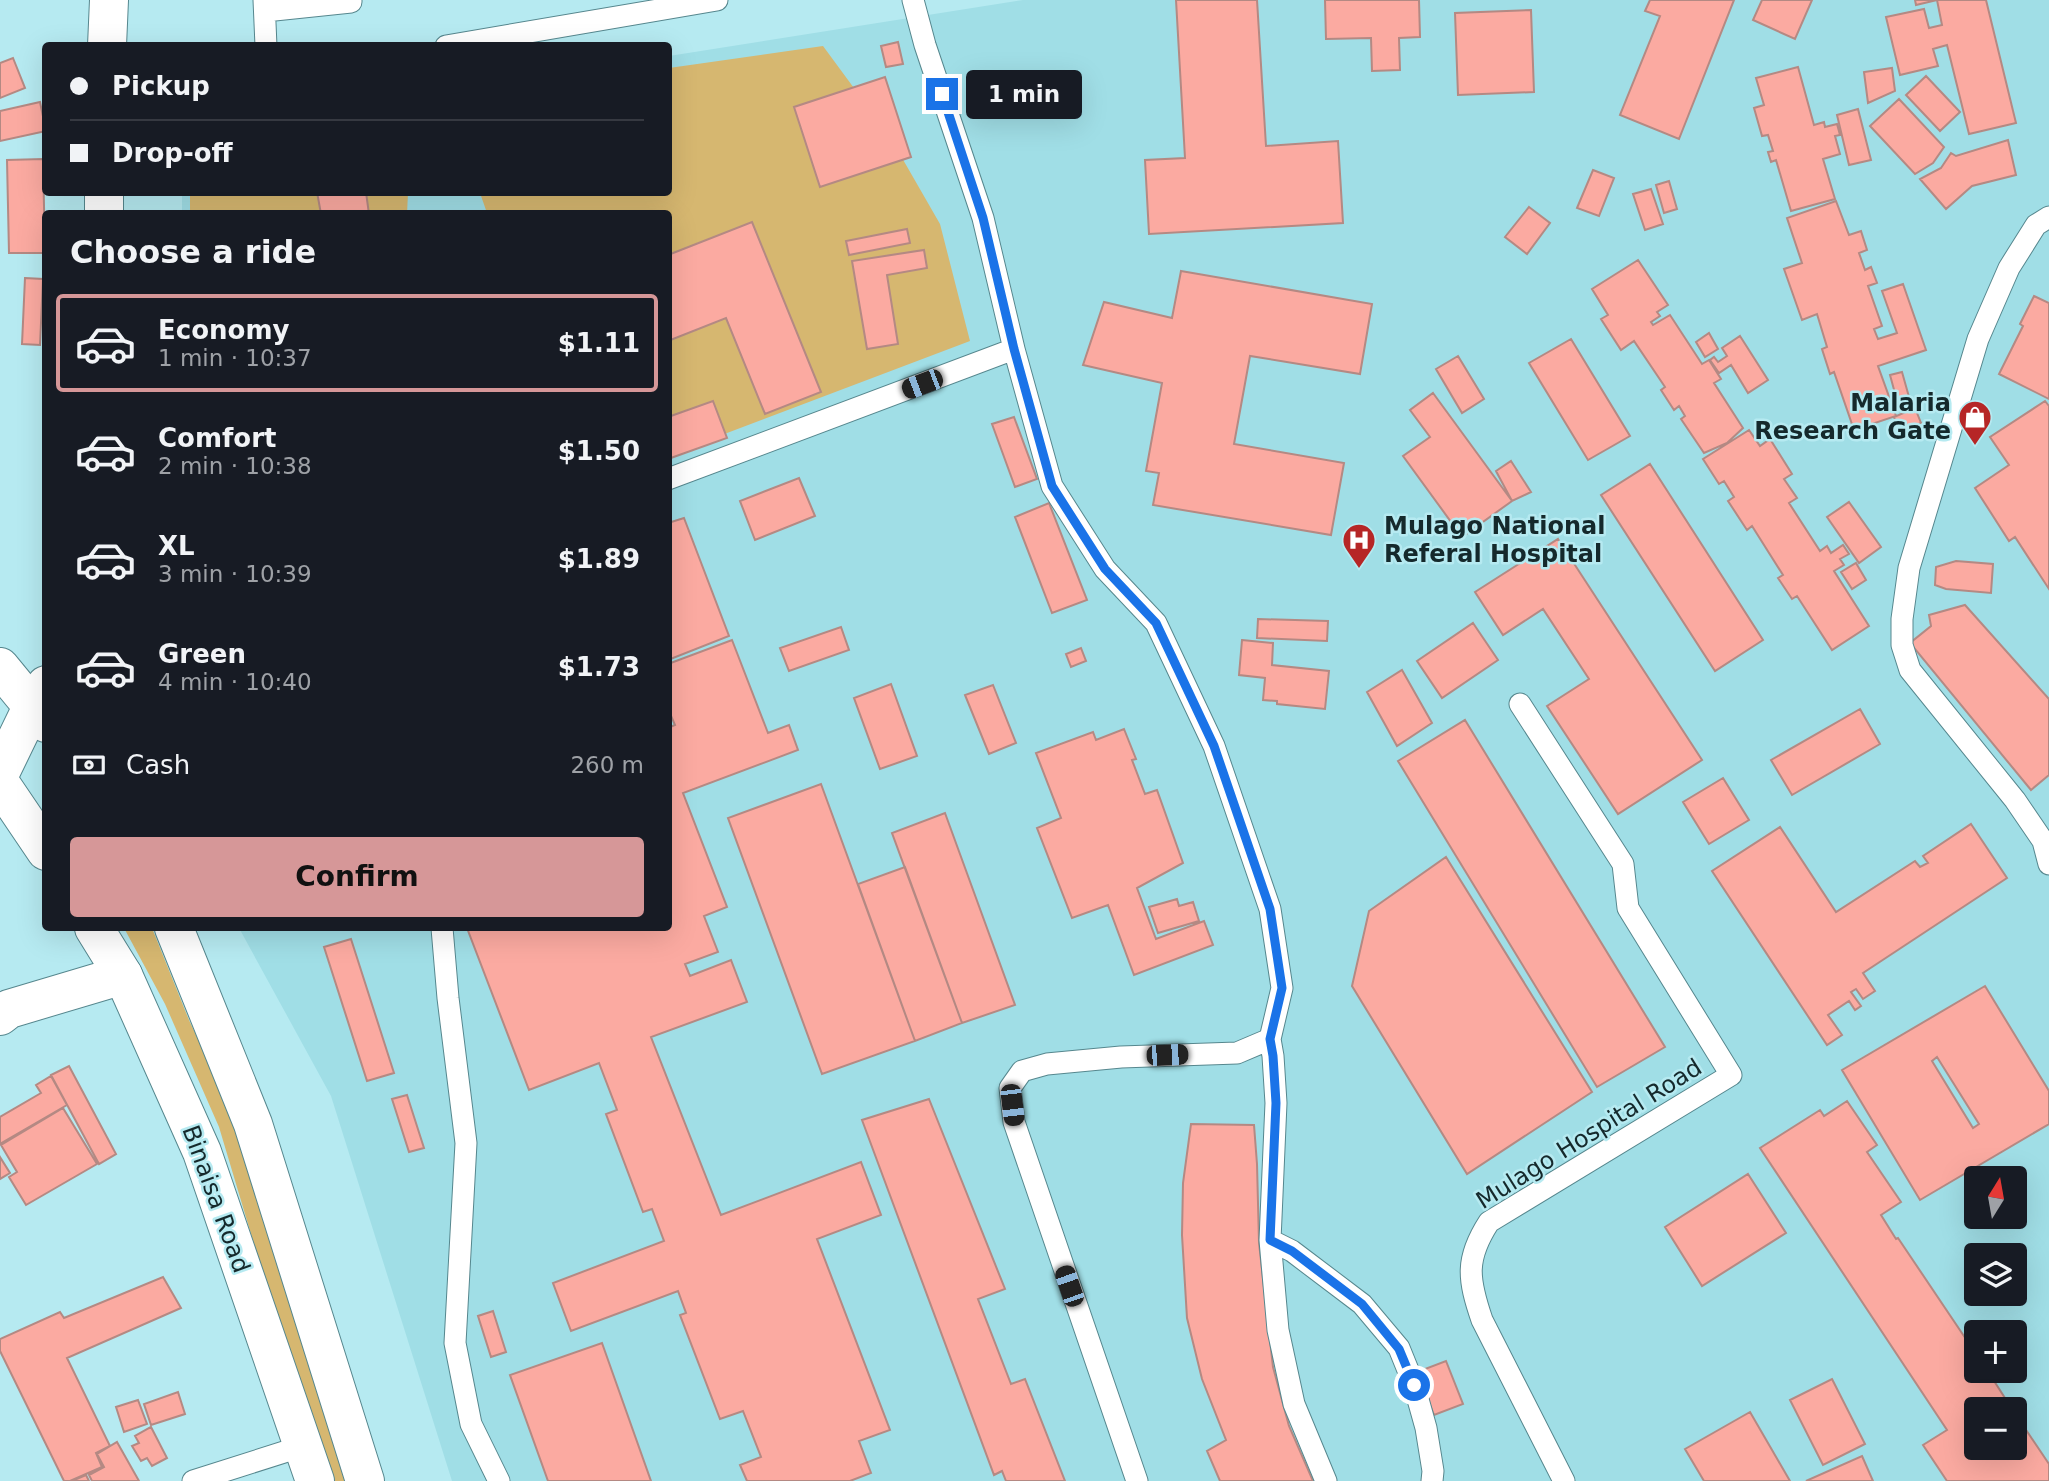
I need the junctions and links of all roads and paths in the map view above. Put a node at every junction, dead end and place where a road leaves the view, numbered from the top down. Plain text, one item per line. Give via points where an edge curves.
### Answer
1 (110, 0) edge
2 (351, 0) edge
3 (717, 0) edge
4 (913, 0) edge
5 (264, 5) edge
6 (107, 42) edge
7 (266, 42) edge
8 (470, 42) edge
9 (2049, 217) edge
10 (1014, 349) junction
11 (672, 477) edge
12 (0, 667) edge
13 (1520, 704) dead end
14 (41, 705) edge
15 (0, 773) edge
16 (0, 783) edge
17 (42, 845) edge
18 (2049, 864) edge
19 (96, 931) edge
20 (175, 931) edge
21 (442, 931) edge
22 (123, 975) junction
23 (3, 1008) edge
24 (1270, 1039) junction
25 (1270, 1240) junction
26 (309, 1463) edge
27 (193, 1481) edge
28 (365, 1481) edge
29 (499, 1481) edge
30 (1137, 1481) edge
31 (1326, 1481) edge
32 (1432, 1481) edge
33 (1564, 1481) edge

1 - 6 main road
2 - 5 lane
3 - 8 lane
4 - 10 lane via 983,218
5 - 7 lane
9 - 18 lane via 2036,225 2009,268 1978,339 1909,568 1902,645 1910,670 2043,841
10 - 11 lane
10 - 24 lane via 1052,486 1105,569 1156,623 1214,746 1270,909 1282,988
12 - 14 main road
13 - 33 lane, Mulago Hospital Road via 1623,864 1628,908 1731,1075 1489,1222 1477,1240 1472,1292 1482,1320
14 - 15 main road
16 - 17 main road
19 - 22 main road, Binaisa Road
20 - 28 main road via 253,1124
21 - 29 lane via 466,1143 455,1343 471,1424
22 - 23 main road
22 - 26 main road, Binaisa Road via 202,1152
24 - 25 lane via 1276,1103
24 - 30 lane via 1237,1053 1046,1064 1022,1071 1010,1088 1014,1122
25 - 31 lane via 1278,1330 1294,1404
25 - 32 lane via 1292,1251 1362,1304 1399,1349 1426,1428
26 - 27 lane

